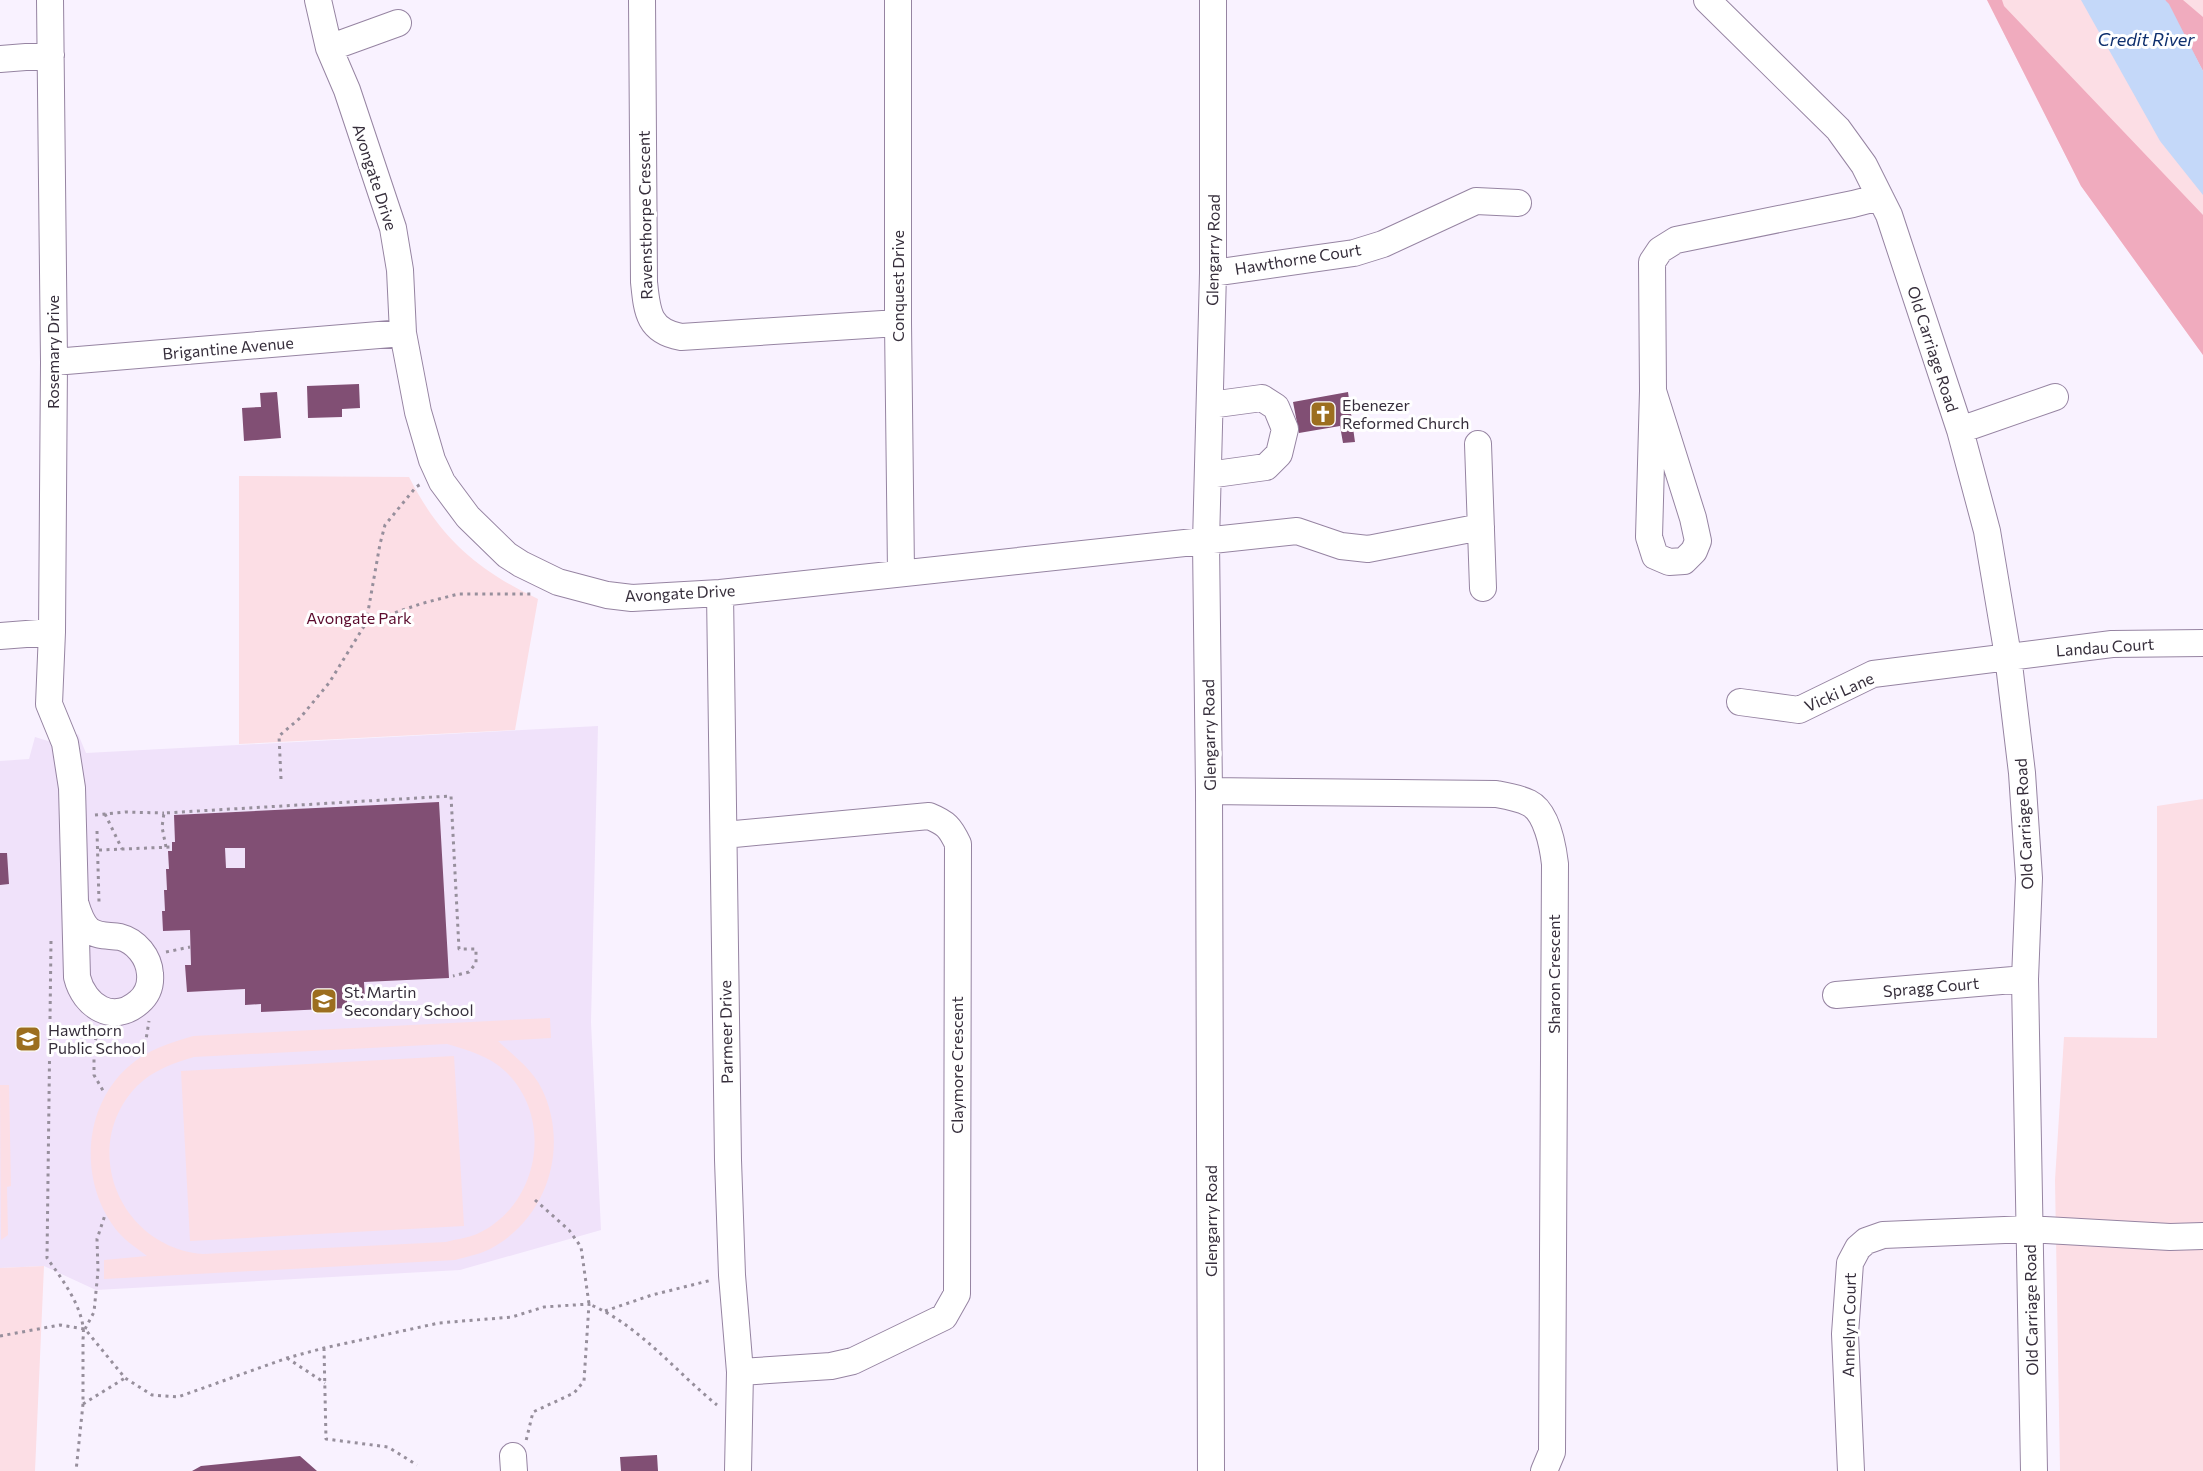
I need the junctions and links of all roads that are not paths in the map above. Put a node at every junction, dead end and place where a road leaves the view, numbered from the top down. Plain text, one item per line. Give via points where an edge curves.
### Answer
1 (50, 0) edge
2 (318, 0) edge
3 (642, 0) edge
4 (898, 0) edge
5 (1213, 0) edge
6 (1707, 0) edge
7 (398, 22) dead end
8 (329, 48) junction
9 (51, 55) junction
10 (0, 59) edge
11 (1880, 197) junction
12 (1518, 203) dead end
13 (1213, 273) junction
14 (897, 323) junction
15 (403, 333) junction
16 (54, 362) junction
17 (1653, 391) junction
18 (2055, 397) dead end
19 (1210, 405) junction
20 (1960, 430) junction
21 (1478, 444) dead end
22 (1208, 475) junction
23 (1481, 527) junction
24 (1206, 542) junction
25 (901, 572) junction
26 (1483, 588) dead end
27 (720, 593) junction
28 (52, 632) junction
29 (0, 636) edge
30 (2203, 643) edge
31 (2008, 656) junction
32 (1740, 702) dead end
33 (1209, 791) junction
34 (724, 835) junction
35 (75, 902) junction
36 (2025, 979) junction
37 (1836, 995) dead end
38 (2029, 1229) junction
39 (2203, 1236) edge
40 (740, 1372) junction
41 (738, 1471) edge
42 (1211, 1471) edge
43 (1544, 1471) edge
44 (1851, 1471) edge
45 (2034, 1471) edge

1 - 9 street, Rosemary Drive
2 - 8 street, Avongate Drive
3 - 14 street, Ravensthorpe Crescent via 644,282 647,309 656,327 667,335 681,337
4 - 14 street, Conquest Drive
5 - 13 street, Glengarry Road
6 - 11 street, Old Carriage Road via 1838,129 1864,165
7 - 8 street
8 - 15 street, Avongate Drive via 393,228
9 - 10 street
9 - 16 street, Rosemary Drive
11 - 17 street via 1676,240 1660,250 1652,262
11 - 20 street, Old Carriage Road
12 - 13 street, Hawthorne Court via 1476,201 1383,244 1354,253
13 - 19 street, Glengarry Road
14 - 25 street, Conquest Drive
15 - 16 street, Brigantine Avenue
15 - 27 street, Avongate Drive via 418,412 442,482 468,517 507,555 552,579 607,595 632,598
16 - 28 street, Rosemary Drive
17 - 17 street via 1698,541 1684,561 1670,562 1655,556 1648,537
18 - 20 street
19 - 22 street, Glengarry Road
19 - 22 street via 1262,398 1276,406 1285,429 1279,454 1266,467
20 - 31 street, Old Carriage Road via 1987,531
21 - 23 street
22 - 24 street, Glengarry Road
23 - 24 street, Avongate Drive via 1368,549 1341,546 1297,531
23 - 26 street
24 - 25 street, Avongate Drive
24 - 33 street, Glengarry Road
25 - 27 street, Avongate Drive
27 - 34 street, Parmeer Drive
28 - 29 street
28 - 35 street, Rosemary Drive via 49,704 65,743 72,788
30 - 31 street, Landau Court via 2112,644
31 - 32 street, Vicki Lane via 1874,674 1799,710
31 - 36 street, Old Carriage Road via 2029,879
33 - 42 street, Glengarry Road
33 - 43 street, Sharon Crescent via 1496,794 1532,804 1543,820 1552,841 1555,864 1552,1452
34 - 40 street, Parmeer Drive via 728,1160
34 - 40 street, Claymore Crescent via 929,816 951,829 958,844 957,1294 944,1317 853,1361
35 - 35 street via 77,977 86,998 105,1011 116,1012 138,1004 150,984 147,960 141,950 121,937 92,932 80,918
36 - 37 street, Spragg Court
36 - 38 street, Old Carriage Road
38 - 39 street, Annelyn Court
38 - 44 street, Annelyn Court via 1883,1235 1858,1248 1850,1263 1845,1334
38 - 45 street, Old Carriage Road
40 - 41 street, Parmeer Drive

